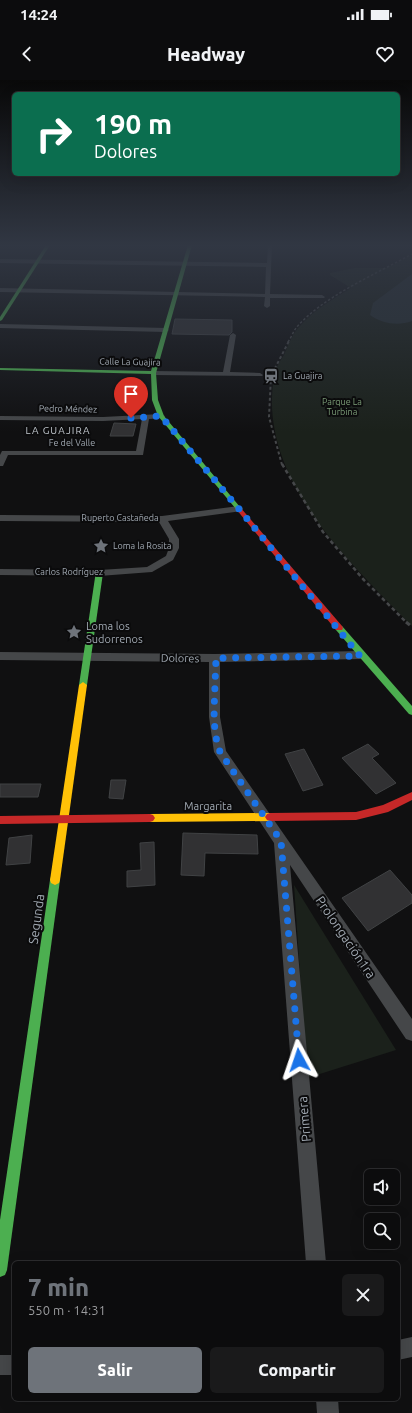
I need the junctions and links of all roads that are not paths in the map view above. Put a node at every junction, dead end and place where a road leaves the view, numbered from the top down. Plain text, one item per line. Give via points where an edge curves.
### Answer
1 (9, 307) edge
2 (173, 307) edge
3 (0, 320) edge
4 (0, 326) edge
5 (166, 330) junction
6 (233, 335) dead end
7 (0, 369) edge
8 (153, 373) junction
9 (226, 374) junction
10 (260, 375) dead end
11 (161, 416) junction
12 (146, 417) junction
13 (0, 418) edge
14 (0, 464) edge
15 (239, 509) junction
16 (0, 518) edge
17 (162, 519) junction
18 (0, 572) edge
19 (99, 573) junction
20 (0, 656) edge
21 (360, 656) junction
22 (86, 657) junction
23 (216, 658) junction
24 (412, 712) edge
25 (412, 796) edge
26 (266, 818) junction
27 (63, 819) junction
28 (0, 820) edge
29 (281, 841) junction
30 (412, 1033) edge
31 (316, 1261) edge
32 (0, 1270) edge
33 (412, 1347) edge
34 (400, 1350) edge
35 (0, 1365) edge
36 (12, 1365) edge
37 (327, 1401) edge
38 (328, 1413) edge

1 - 3 main road
2 - 5 main road
4 - 5 street
5 - 8 main road
6 - 9 street
7 - 8 main road, Calle La Guajira
8 - 9 street, Calle La Guajira
8 - 11 main road via 152,394
9 - 10 street, Calle La Guajira
11 - 12 street, Pedro Méndez
11 - 15 main road
12 - 13 street, Pedro Méndez
12 - 14 street, Fe del Valle via 140,453 5,453
15 - 17 street, Ruperto Castañeda
15 - 21 main road
16 - 17 street, Ruperto Castañeda
17 - 19 street, Carlos Rodríguez via 174,539 170,558 149,570
18 - 19 street, Carlos Rodríguez
19 - 22 main road, Segunda
20 - 22 street, Dolores
21 - 23 street, Dolores
21 - 24 main road
22 - 23 street, Dolores
22 - 27 main road, Segunda
23 - 26 street, Primera via 214,711 215,734 220,752
25 - 26 main road, Margarita via 373,814
26 - 27 main road, Margarita
26 - 29 street, Primera
27 - 28 main road, Margarita
27 - 32 main road, Segunda
29 - 30 street, Prolongación1ra
29 - 31 street, Primera
33 - 34 street
35 - 36 street
37 - 38 street

